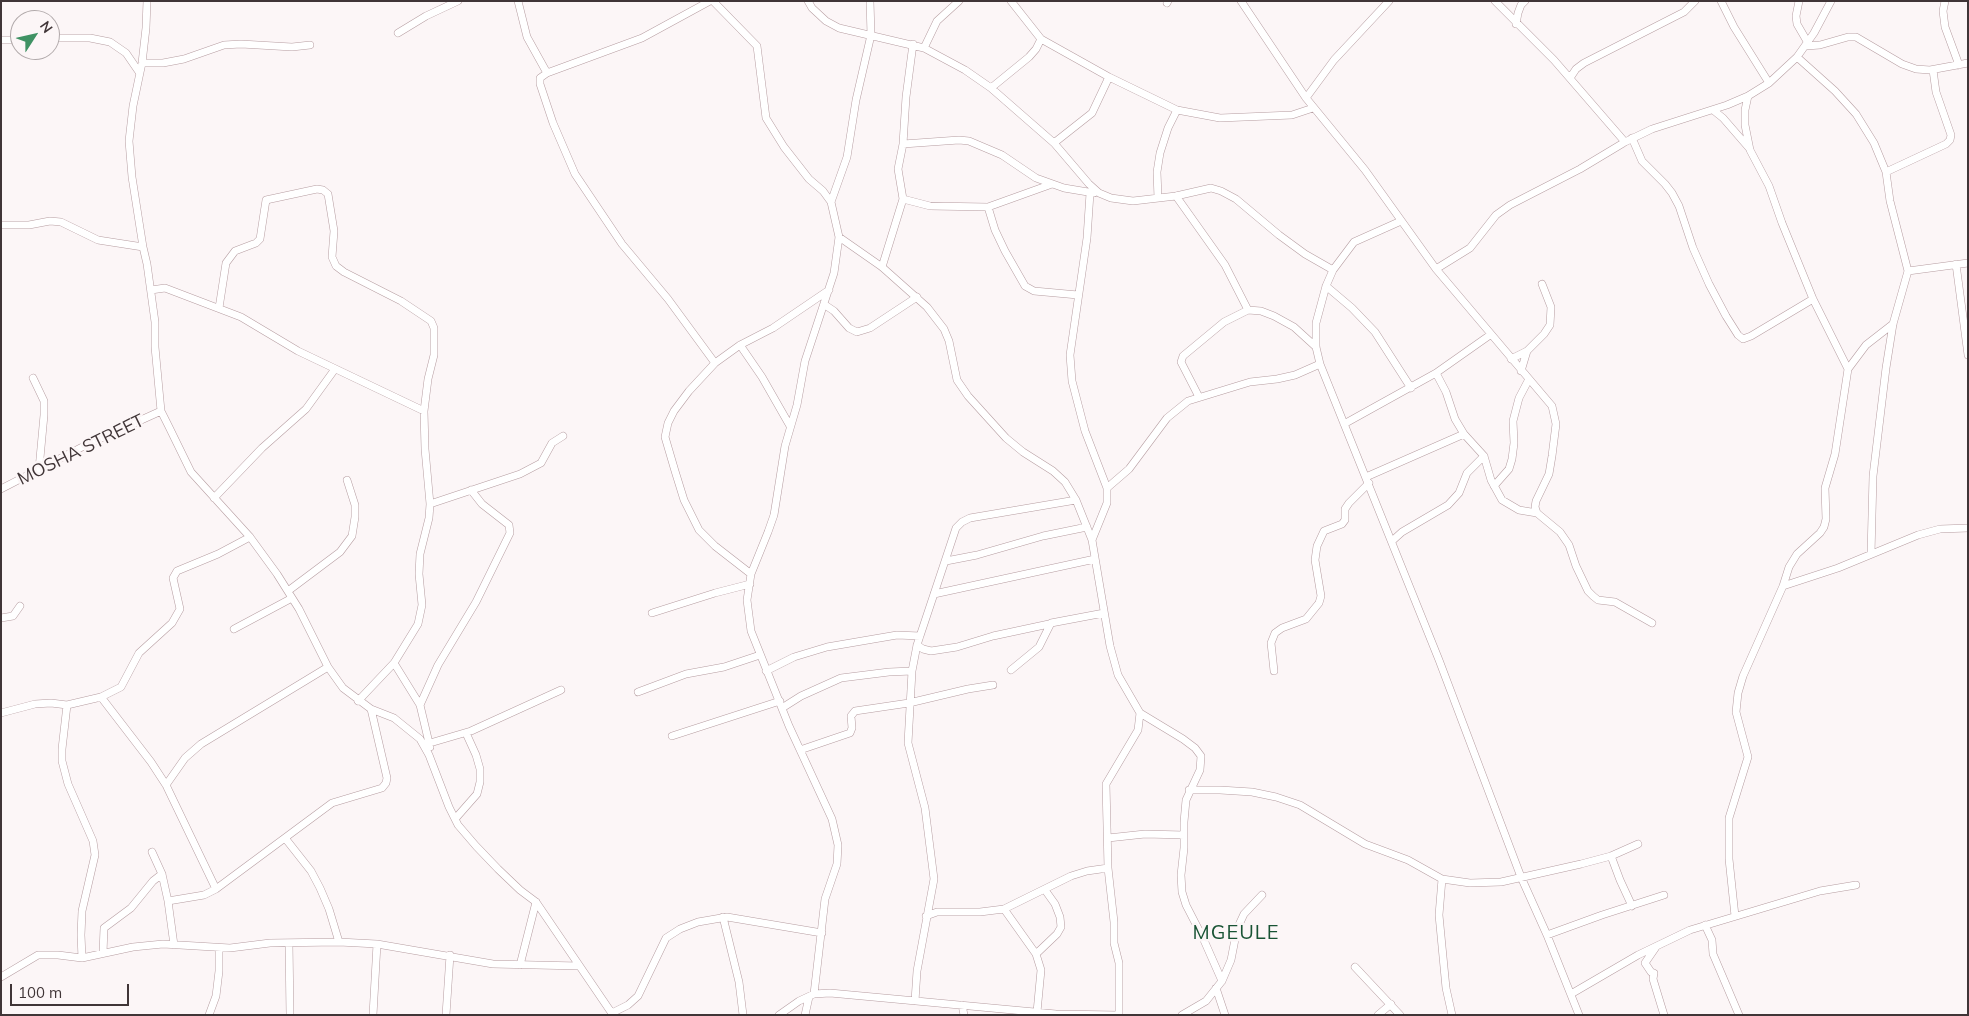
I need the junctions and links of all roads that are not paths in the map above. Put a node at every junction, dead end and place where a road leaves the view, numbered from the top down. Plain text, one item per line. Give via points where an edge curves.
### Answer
1 (146, 1) edge
2 (458, 1) edge
3 (518, 1) edge
4 (712, 1) edge
5 (808, 1) edge
6 (870, 1) edge
7 (959, 1) edge
8 (1011, 1) edge
9 (1241, 1) edge
10 (1389, 1) edge
11 (1496, 1) edge
12 (1525, 1) edge
13 (1695, 1) edge
14 (1721, 1) edge
15 (1799, 1) edge
16 (1831, 1) edge
17 (1945, 1) edge
18 (1516, 24) junction
19 (398, 33) dead end
20 (871, 35) junction
21 (60, 38) edge
22 (1041, 39) junction
23 (912, 44) junction
24 (310, 45) dead end
25 (1807, 45) junction
26 (924, 48) junction
27 (1797, 58) junction
28 (142, 63) junction
29 (1968, 63) edge
30 (1959, 65) junction
31 (1933, 70) junction
32 (139, 72) junction
33 (547, 73) junction
34 (1109, 77) junction
35 (1570, 78) junction
36 (1769, 83) junction
37 (991, 88) junction
38 (1748, 96) junction
39 (1306, 98) junction
40 (1314, 108) junction
41 (1177, 110) junction
42 (1713, 110) junction
43 (1632, 138) junction
44 (1624, 142) junction
45 (903, 144) junction
46 (1054, 144) junction
47 (1750, 150) junction
48 (1886, 172) junction
49 (1052, 184) junction
50 (1090, 192) junction
51 (1099, 193) junction
52 (1176, 196) junction
53 (1158, 198) junction
54 (903, 199) junction
55 (831, 202) junction
56 (988, 207) junction
57 (1401, 222) junction
58 (1, 225) edge
59 (839, 237) junction
60 (143, 247) junction
61 (1968, 263) edge
62 (1956, 264) junction
63 (882, 267) junction
64 (1436, 269) junction
65 (1333, 270) junction
66 (1908, 271) junction
67 (1542, 284) dead end
68 (1326, 286) junction
69 (151, 290) junction
70 (829, 290) junction
71 (1078, 294) junction
72 (917, 297) junction
73 (1813, 299) junction
74 (825, 305) junction
75 (219, 308) junction
76 (1248, 310) junction
77 (1893, 324) junction
78 (1490, 335) junction
79 (740, 345) junction
80 (1316, 347) junction
81 (1527, 351) junction
82 (1968, 355) edge
83 (1511, 358) junction
84 (715, 363) junction
85 (1320, 364) junction
86 (335, 369) junction
87 (1848, 369) junction
88 (1521, 371) junction
89 (1436, 373) junction
90 (33, 378) dead end
91 (1529, 379) junction
92 (1411, 388) junction
93 (1199, 397) junction
94 (161, 411) junction
95 (424, 411) junction
96 (1344, 424) junction
97 (790, 426) junction
98 (1464, 434) junction
99 (563, 436) dead end
100 (1484, 456) junction
101 (39, 469) junction
102 (347, 480) dead end
103 (1367, 480) junction
104 (1494, 486) junction
105 (1106, 488) junction
106 (1, 489) edge
107 (471, 490) junction
108 (214, 498) junction
109 (1076, 500) junction
110 (430, 504) junction
111 (1537, 513) junction
112 (1086, 527) junction
113 (1968, 528) edge
114 (250, 537) junction
115 (1092, 540) junction
116 (1392, 541) junction
117 (1871, 554) junction
118 (1095, 559) junction
119 (946, 560) junction
120 (751, 574) junction
121 (750, 584) junction
122 (1783, 586) junction
123 (288, 591) junction
124 (934, 594) junction
125 (292, 598) junction
126 (20, 606) dead end
127 (652, 613) dead end
128 (1104, 613) junction
129 (1, 618) edge
130 (1652, 623) dead end
131 (1049, 624) junction
132 (234, 629) dead end
133 (920, 636) junction
134 (917, 644) junction
135 (760, 655) junction
136 (394, 663) junction
137 (328, 667) junction
138 (1011, 670) dead end
139 (766, 671) junction
140 (912, 671) junction
141 (1274, 671) dead end
142 (993, 685) dead end
143 (562, 690) dead end
144 (638, 692) dead end
145 (101, 698) junction
146 (358, 701) junction
147 (910, 703) junction
148 (781, 704) junction
149 (68, 705) junction
150 (420, 705) junction
151 (371, 709) junction
152 (1, 713) edge
153 (1140, 713) junction
154 (466, 733) junction
155 (672, 736) dead end
156 (430, 743) junction
157 (800, 750) junction
158 (429, 755) junction
159 (166, 786) junction
160 (1189, 790) junction
161 (455, 819) junction
162 (1184, 835) junction
163 (284, 838) junction
164 (1108, 838) junction
165 (1638, 844) dead end
166 (152, 852) dead end
167 (1611, 856) junction
168 (1108, 868) junction
169 (162, 874) junction
170 (1521, 877) junction
171 (1442, 879) junction
172 (1856, 885) dead end
173 (216, 889) junction
174 (1045, 890) junction
175 (1664, 894) dead end
176 (1262, 895) dead end
177 (168, 901) junction
178 (536, 902) junction
179 (1632, 906) junction
180 (1004, 909) junction
181 (926, 916) junction
182 (1735, 916) junction
183 (724, 917) junction
184 (1705, 925) junction
185 (822, 933) junction
186 (1548, 935) junction
187 (339, 942) junction
188 (289, 943) junction
189 (377, 944) junction
190 (174, 945) junction
191 (1658, 945) junction
192 (219, 948) junction
193 (103, 953) junction
194 (1036, 954) junction
195 (450, 956) junction
196 (82, 958) junction
197 (520, 965) junction
198 (579, 966) junction
199 (1355, 966) dead end
200 (1, 977) edge
201 (1222, 980) junction
202 (1216, 988) junction
203 (1571, 994) junction
204 (812, 996) junction
205 (915, 1001) junction
206 (1391, 1004) junction
207 (962, 1005) junction
208 (1037, 1012) junction
209 (612, 1014) edge
210 (1070, 1014) edge
211 (209, 1015) edge
212 (290, 1015) edge
213 (373, 1015) edge
214 (446, 1015) edge
215 (743, 1015) edge
216 (779, 1015) edge
217 (805, 1015) edge
218 (964, 1015) edge
219 (1119, 1015) edge
220 (1182, 1015) edge
221 (1225, 1015) edge
222 (1378, 1015) edge
223 (1400, 1015) edge
224 (1452, 1015) edge
225 (1580, 1015) edge
226 (1664, 1015) edge
227 (1738, 1015) edge

1 - 28 street
2 - 19 street
3 - 33 street via 527,37
4 - 33 street via 642,38
4 - 55 street via 756,43 766,118 809,179
5 - 20 street via 826,21 839,28
6 - 20 street
7 - 26 street via 937,21
8 - 22 street
9 - 39 street
10 - 39 street via 1334,60
11 - 18 street
12 - 18 street
13 - 35 street via 1684,12 1584,64
14 - 36 street
15 - 25 street via 1797,24
16 - 25 street
17 - 30 street via 1944,27
18 - 35 street
20 - 23 street
20 - 55 street via 847,157
21 - 32 street via 110,42 126,53
22 - 34 street
22 - 37 street via 1029,57
23 - 26 street
23 - 45 street
24 - 28 street via 273,47 241,44 216,47 184,59
25 - 27 street
25 - 31 street via 1856,37 1916,70
26 - 37 street
27 - 36 street
27 - 48 street via 1856,114 1874,142
28 - 32 street
29 - 30 street
30 - 31 street
31 - 48 street via 1950,140
32 - 60 street via 129,141
33 - 84 street via 540,78 541,90 575,174 622,244
34 - 41 street
34 - 46 street via 1092,113
35 - 44 street
36 - 38 street
37 - 46 street
38 - 42 street
38 - 47 street via 1745,126
39 - 40 street
40 - 41 street via 1292,115 1229,117
40 - 57 street via 1365,170
41 - 53 street via 1160,152
42 - 43 street
42 - 47 street
43 - 44 street
43 - 73 street via 1642,161 1666,184 1679,206 1709,284 1738,335 1743,339 1751,336
44 - 64 street via 1510,205 1496,215 1470,248
45 - 49 street via 969,142 1002,155 1036,178
45 - 54 street via 898,169
46 - 51 street
47 - 73 street via 1770,186
48 - 66 street
49 - 50 street
49 - 56 street
50 - 51 street
50 - 71 street
51 - 53 street via 1124,200
52 - 53 street
52 - 65 street via 1211,188 1222,191 1305,254
52 - 76 street via 1225,265
54 - 56 street via 930,206
54 - 63 street
55 - 59 street
56 - 71 street via 1004,251 1025,286 1034,291
57 - 64 street
57 - 65 street via 1354,242
58 - 60 street via 61,222 98,240
59 - 63 street
59 - 70 street
60 - 69 street
61 - 62 street
62 - 66 street
62 - 82 street
63 - 72 street
64 - 78 street
65 - 68 street
66 - 77 street
67 - 81 street via 1551,307 1550,325
68 - 80 street via 1316,323
68 - 92 street via 1375,332
69 - 75 street via 166,288
69 - 94 street
70 - 74 street
70 - 79 street via 774,328
71 - 105 street via 1070,355 1072,381 1085,431
72 - 74 street via 870,328 857,332
72 - 109 street via 944,329 957,380 968,396 1006,438 1054,471
73 - 87 street
74 - 97 street via 805,361
75 - 86 street via 241,316
75 - 95 street via 226,263 235,251 260,239 266,200 323,190 328,194 331,207 334,231 332,257 336,266 431,321 434,355
76 - 80 street via 1274,316 1294,327
76 - 93 street via 1224,322 1183,356 1181,362
77 - 87 street via 1866,345
77 - 117 street via 1873,476
78 - 83 street
78 - 89 street
79 - 84 street
79 - 97 street
80 - 85 street
81 - 83 street
81 - 88 street
83 - 88 street
84 - 120 street via 674,412 665,437 684,500 699,530
85 - 93 street via 1296,374 1250,382
85 - 96 street
86 - 95 street
86 - 108 street via 306,409 262,448
87 - 122 street via 1836,454 1825,488 1826,519 1820,533 1797,554
88 - 91 street
89 - 92 street
89 - 98 street
90 - 101 street via 44,401
91 - 104 street via 1519,398 1513,421 1514,443 1509,469
91 - 111 street via 1552,406 1556,424 1549,474 1536,501
92 - 96 street
93 - 105 street via 1188,401 1167,418 1129,469
94 - 101 street, MOSHA STREET
94 - 108 street via 191,472
95 - 110 street
96 - 103 street
97 - 120 street via 774,515
98 - 100 street
98 - 103 street
99 - 107 street via 552,443 541,463 520,474
100 - 104 street
100 - 116 street via 1467,473 1452,502
101 - 106 street, MOSHA STREET
102 - 123 street via 355,505 352,536 340,552
103 - 116 street
103 - 141 street via 1345,509 1342,524 1324,532 1317,546 1319,603 1306,619 1275,634 1271,643
104 - 111 street via 1508,504
105 - 115 street via 1107,503
107 - 110 street
107 - 150 street via 482,504 509,525 510,533 476,602 438,665
108 - 114 street
109 - 112 street
109 - 119 street via 979,516 962,522 956,528
110 - 136 street via 420,554 422,605 418,624
111 - 130 street via 1560,532 1569,545 1576,566 1593,596 1598,600 1615,602
112 - 115 street
112 - 119 street
113 - 117 street via 1940,529
114 - 123 street
114 - 145 street via 177,571 173,578 180,608 172,623 139,653 121,687
115 - 118 street
116 - 170 street
117 - 122 street
118 - 124 street
118 - 128 street
119 - 124 street
120 - 121 street
121 - 127 street
121 - 135 street via 747,600 751,631
122 - 182 street via 1738,693 1736,712 1748,756 1729,818 1729,859
123 - 125 street
124 - 133 street
125 - 132 street
125 - 137 street
126 - 129 street via 13,616
128 - 131 street
128 - 153 street via 1118,675
131 - 134 street via 937,650 926,651
131 - 138 street via 1039,647
133 - 134 street
133 - 139 street via 897,635 827,647 794,657
134 - 140 street
135 - 139 street
135 - 144 street via 724,667 686,674
136 - 146 street
136 - 150 street
137 - 146 street via 342,688
137 - 159 street via 201,744 185,758
139 - 148 street
140 - 147 street
140 - 148 street via 841,678
142 - 147 street
143 - 154 street
145 - 149 street
145 - 159 street
146 - 151 street
147 - 157 street via 855,711 850,733
147 - 181 street via 908,742 923,800 934,878
148 - 155 street
148 - 157 street
149 - 152 street via 35,704
149 - 196 street via 62,761 95,855 82,911
150 - 156 street
151 - 158 street via 394,718 412,731
151 - 163 street via 386,783 370,793 332,803
153 - 160 street via 1182,739 1201,756 1200,770
153 - 164 street via 1138,730 1106,784
154 - 156 street
154 - 161 street via 480,769 480,782 477,794
156 - 158 street
157 - 185 street via 832,819 838,846 837,864 825,899
158 - 161 street
159 - 173 street
160 - 162 street
160 - 171 street via 1252,792 1300,805 1365,844 1408,860
161 - 178 street via 476,846
162 - 164 street via 1145,834
162 - 201 street via 1181,875 1184,898
163 - 173 street
163 - 187 street via 316,880 330,909
164 - 168 street
165 - 167 street
166 - 169 street
167 - 170 street
167 - 179 street
168 - 174 street via 1071,876
168 - 219 street via 1114,943 1119,963
169 - 177 street
169 - 193 street via 131,908 104,928
170 - 171 street via 1470,883
170 - 186 street
171 - 224 street via 1439,915
172 - 182 street via 1820,891
173 - 177 street via 204,895
174 - 180 street
174 - 194 street via 1057,911 1061,927
175 - 179 street
176 - 201 street via 1240,922 1231,960
177 - 190 street
178 - 197 street
178 - 198 street
179 - 186 street
180 - 181 street via 937,912
180 - 194 street
181 - 205 street
182 - 184 street
183 - 185 street
183 - 209 street via 698,922 666,938 638,996
183 - 215 street
184 - 191 street
184 - 227 street
185 - 204 street
186 - 203 street
187 - 188 street
187 - 189 street
188 - 192 street
188 - 212 street
189 - 195 street
189 - 213 street
190 - 192 street
190 - 193 street via 132,947
191 - 203 street
191 - 226 street via 1645,963 1654,973
192 - 211 street via 216,996
193 - 196 street
194 - 208 street via 1041,970
195 - 197 street
195 - 214 street
196 - 200 street via 38,955
197 - 198 street
198 - 209 street
199 - 206 street
201 - 202 street
202 - 220 street via 1206,1001
202 - 221 street
203 - 225 street
204 - 205 street via 830,993
204 - 216 street
204 - 217 street
205 - 207 street
206 - 222 street
206 - 223 street
207 - 208 street
207 - 218 street
208 - 210 street
210 - 219 street

